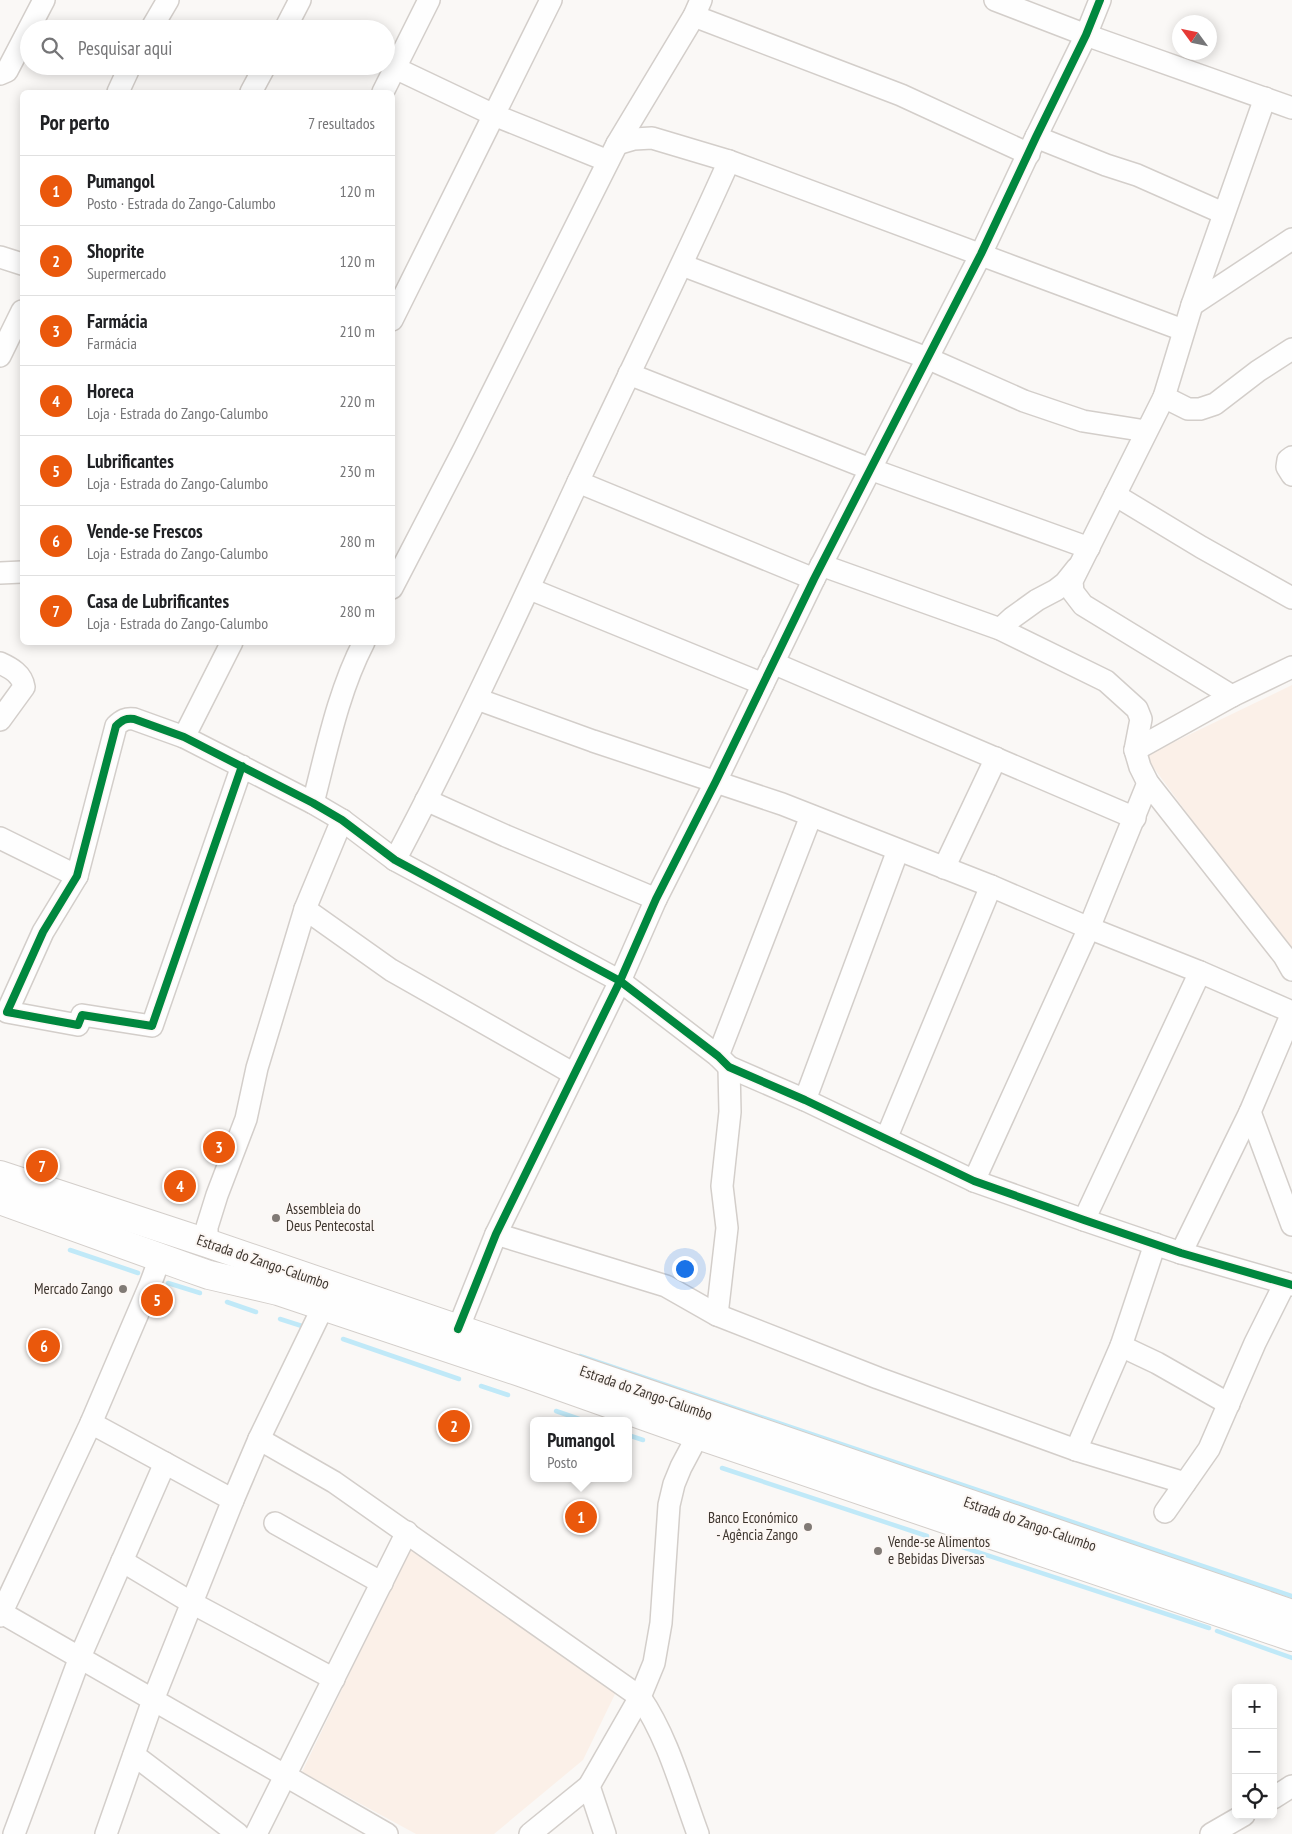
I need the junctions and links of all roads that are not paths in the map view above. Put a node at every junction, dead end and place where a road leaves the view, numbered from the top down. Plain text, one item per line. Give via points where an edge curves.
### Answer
1 (44, 0) edge
2 (168, 0) edge
3 (300, 0) edge
4 (429, 0) edge
5 (551, 0) edge
6 (995, 0) edge
7 (1100, 0) edge
8 (697, 8) edge
9 (33, 20) edge
10 (157, 20) edge
11 (290, 20) edge
12 (1086, 35) junction
13 (20, 45) edge
14 (395, 68) joint
15 (0, 74) edge
16 (126, 75) edge
17 (260, 75) edge
18 (392, 75) edge
19 (119, 90) edge
20 (252, 90) edge
21 (384, 90) edge
22 (1265, 98) junction
23 (1292, 108) edge
24 (494, 115) junction
25 (1032, 145) junction
26 (613, 152) junction
27 (729, 161) junction
28 (1223, 214) junction
29 (1292, 240) edge
30 (981, 254) junction
31 (0, 257) edge
32 (20, 263) edge
33 (682, 265) junction
34 (1192, 304) junction
35 (20, 314) edge
36 (395, 314) edge
37 (1183, 330) junction
38 (1292, 349) edge
39 (0, 356) edge
40 (927, 358) junction
41 (629, 374) junction
42 (1164, 398) junction
43 (1146, 431) junction
44 (1292, 457) edge
45 (870, 469) junction
46 (1292, 475) edge
47 (578, 482) junction
48 (1115, 495) junction
49 (1085, 556) junction
50 (20, 572) edge
51 (818, 572) junction
52 (0, 573) edge
53 (395, 582) edge
54 (530, 589) junction
55 (1292, 598) edge
56 (1000, 630) junction
57 (230, 645) edge
58 (363, 645) edge
59 (0, 663) edge
60 (773, 663) junction
61 (1292, 667) edge
62 (763, 684) junction
63 (1232, 696) junction
64 (477, 699) junction
65 (0, 720) edge
66 (184, 737) junction
67 (1135, 750) junction
68 (996, 758) junction
69 (242, 766) junction
70 (716, 781) junction
71 (1148, 783) junction
72 (426, 800) junction
73 (313, 802) junction
74 (811, 816) junction
75 (1135, 818) junction
76 (342, 820) junction
77 (0, 838) edge
78 (898, 850) junction
79 (394, 860) junction
80 (944, 868) junction
81 (77, 876) junction
82 (991, 886) junction
83 (656, 900) junction
84 (305, 909) junction
85 (1089, 928) junction
86 (1292, 970) edge
87 (1200, 972) junction
88 (620, 981) junction
89 (1292, 1012) edge
90 (724, 1061) junction
91 (574, 1074) junction
92 (806, 1100) junction
93 (1250, 1112) junction
94 (886, 1139) junction
95 (0, 1175) edge
96 (974, 1181) junction
97 (0, 1200) edge
98 (1084, 1220) junction
99 (1292, 1225) edge
100 (496, 1234) junction
101 (206, 1243) junction
102 (1155, 1244) junction
103 (1181, 1253) junction
104 (160, 1258) junction
105 (1288, 1284) edge
106 (323, 1307) junction
107 (717, 1316) junction
108 (458, 1329) junction
109 (1122, 1346) junction
110 (1229, 1404) junction
111 (91, 1423) junction
112 (698, 1435) junction
113 (259, 1439) junction
114 (1076, 1450) junction
115 (165, 1463) junction
116 (1185, 1484) junction
117 (234, 1500) junction
118 (1165, 1512) dead end
119 (275, 1524) dead end
120 (407, 1532) junction
121 (122, 1561) junction
122 (382, 1583) junction
123 (192, 1603) junction
124 (1, 1614) edge
125 (1292, 1614) edge
126 (1292, 1637) edge
127 (80, 1657) junction
128 (334, 1679) junction
129 (640, 1697) junction
130 (153, 1700) junction
131 (134, 1755) junction
132 (286, 1776) junction
133 (589, 1786) junction
134 (1292, 1786) edge
135 (1277, 1795) edge
136 (1237, 1819) edge
137 (14, 1834) edge
138 (106, 1834) edge
139 (238, 1834) edge
140 (256, 1834) edge
141 (387, 1834) edge
142 (530, 1834) edge
143 (605, 1834) edge
144 (698, 1834) edge
145 (1211, 1834) edge

1 - 9 street
2 - 10 street
3 - 11 street
4 - 14 street
5 - 24 street
6 - 12 street
7 - 12 street
8 - 25 street via 901,95
8 - 26 street
12 - 22 street
12 - 25 street
13 - 15 street via 7,70
14 - 24 street
16 - 19 street
17 - 20 street
18 - 21 street
22 - 23 street
22 - 28 street
24 - 26 street
24 - 36 street
25 - 28 street via 1138,175
25 - 30 street
26 - 27 street via 634,139 652,138
26 - 53 street
27 - 30 street
27 - 33 street
28 - 34 street
29 - 34 street
30 - 37 street
30 - 40 street
31 - 32 street
33 - 40 street
33 - 41 street
34 - 37 street
35 - 39 street
37 - 42 street
38 - 42 street via 1215,404 1188,409
40 - 43 street via 1024,401 1082,421
40 - 45 street
41 - 45 street
41 - 47 street
42 - 43 street
43 - 48 street
44 - 46 street via 1287,467
45 - 49 street
45 - 51 street
47 - 51 street
47 - 54 street
48 - 49 street
48 - 55 street
49 - 56 street via 1065,583 1012,618
49 - 63 street via 1072,581 1073,592 1083,605
50 - 52 street
51 - 56 street
51 - 60 street
54 - 62 street
54 - 64 street
56 - 67 street via 1106,681 1123,694 1142,719
57 - 66 street
58 - 73 street via 339,707
59 - 65 street via 17,673 24,687
60 - 62 street
60 - 68 street
61 - 63 street
62 - 70 street
63 - 67 street
64 - 70 street
64 - 72 street
66 - 69 street
66 - 81 street via 134,719 126,718 116,726
67 - 71 street
68 - 75 street
68 - 80 street
69 - 73 street
69 - 81 street via 152,1026 82,1015 78,1025 7,1012 43,932
70 - 74 street
70 - 83 street
71 - 75 street
71 - 86 street
72 - 79 street
72 - 83 street
73 - 76 street
74 - 78 street
74 - 90 street
75 - 85 street
76 - 79 street
76 - 84 street
77 - 81 street
78 - 80 street
78 - 92 street
79 - 88 street
80 - 82 street
82 - 85 street
82 - 94 street
83 - 88 street
84 - 91 street via 391,970
84 - 101 street via 257,1068 246,1119 207,1227
85 - 87 street
85 - 96 street
87 - 89 street
87 - 98 street
88 - 90 street
88 - 91 street
89 - 93 street
90 - 92 street
90 - 107 street via 730,1112 722,1186 727,1228
91 - 100 street
92 - 94 street
93 - 99 street
93 - 103 street
94 - 96 street
95 - 101 main road, Estrada do Zango-Calumbo
96 - 98 street
97 - 104 main road, Estrada do Zango-Calumbo
98 - 102 street
100 - 107 street via 666,1286
100 - 108 street
101 - 108 main road, Estrada do Zango-Calumbo
102 - 103 street
102 - 109 street
103 - 105 street
104 - 106 main road, Estrada do Zango-Calumbo
104 - 111 street
105 - 110 street via 1255,1343
106 - 112 main road, Estrada do Zango-Calumbo
106 - 113 street
107 - 114 street
108 - 125 main road, Estrada do Zango-Calumbo
109 - 110 street
109 - 114 street
110 - 116 street via 1209,1449
111 - 115 street
111 - 124 street
112 - 126 main road, Estrada do Zango-Calumbo
112 - 129 street via 681,1467 669,1505 661,1623 654,1663
113 - 117 street
113 - 120 street via 334,1482
114 - 116 street
115 - 117 street
115 - 121 street
116 - 118 street
117 - 123 street
119 - 122 street
120 - 122 street
120 - 129 street
121 - 123 street
121 - 127 street
122 - 128 street
123 - 128 street
123 - 130 street
124 - 127 street
127 - 130 street
127 - 137 street
128 - 132 street
129 - 133 street
129 - 144 street via 663,1737
130 - 131 street
130 - 132 street
131 - 138 street
131 - 139 street
132 - 140 street
132 - 141 street
133 - 142 street
133 - 143 street
134 - 135 street
136 - 145 street

